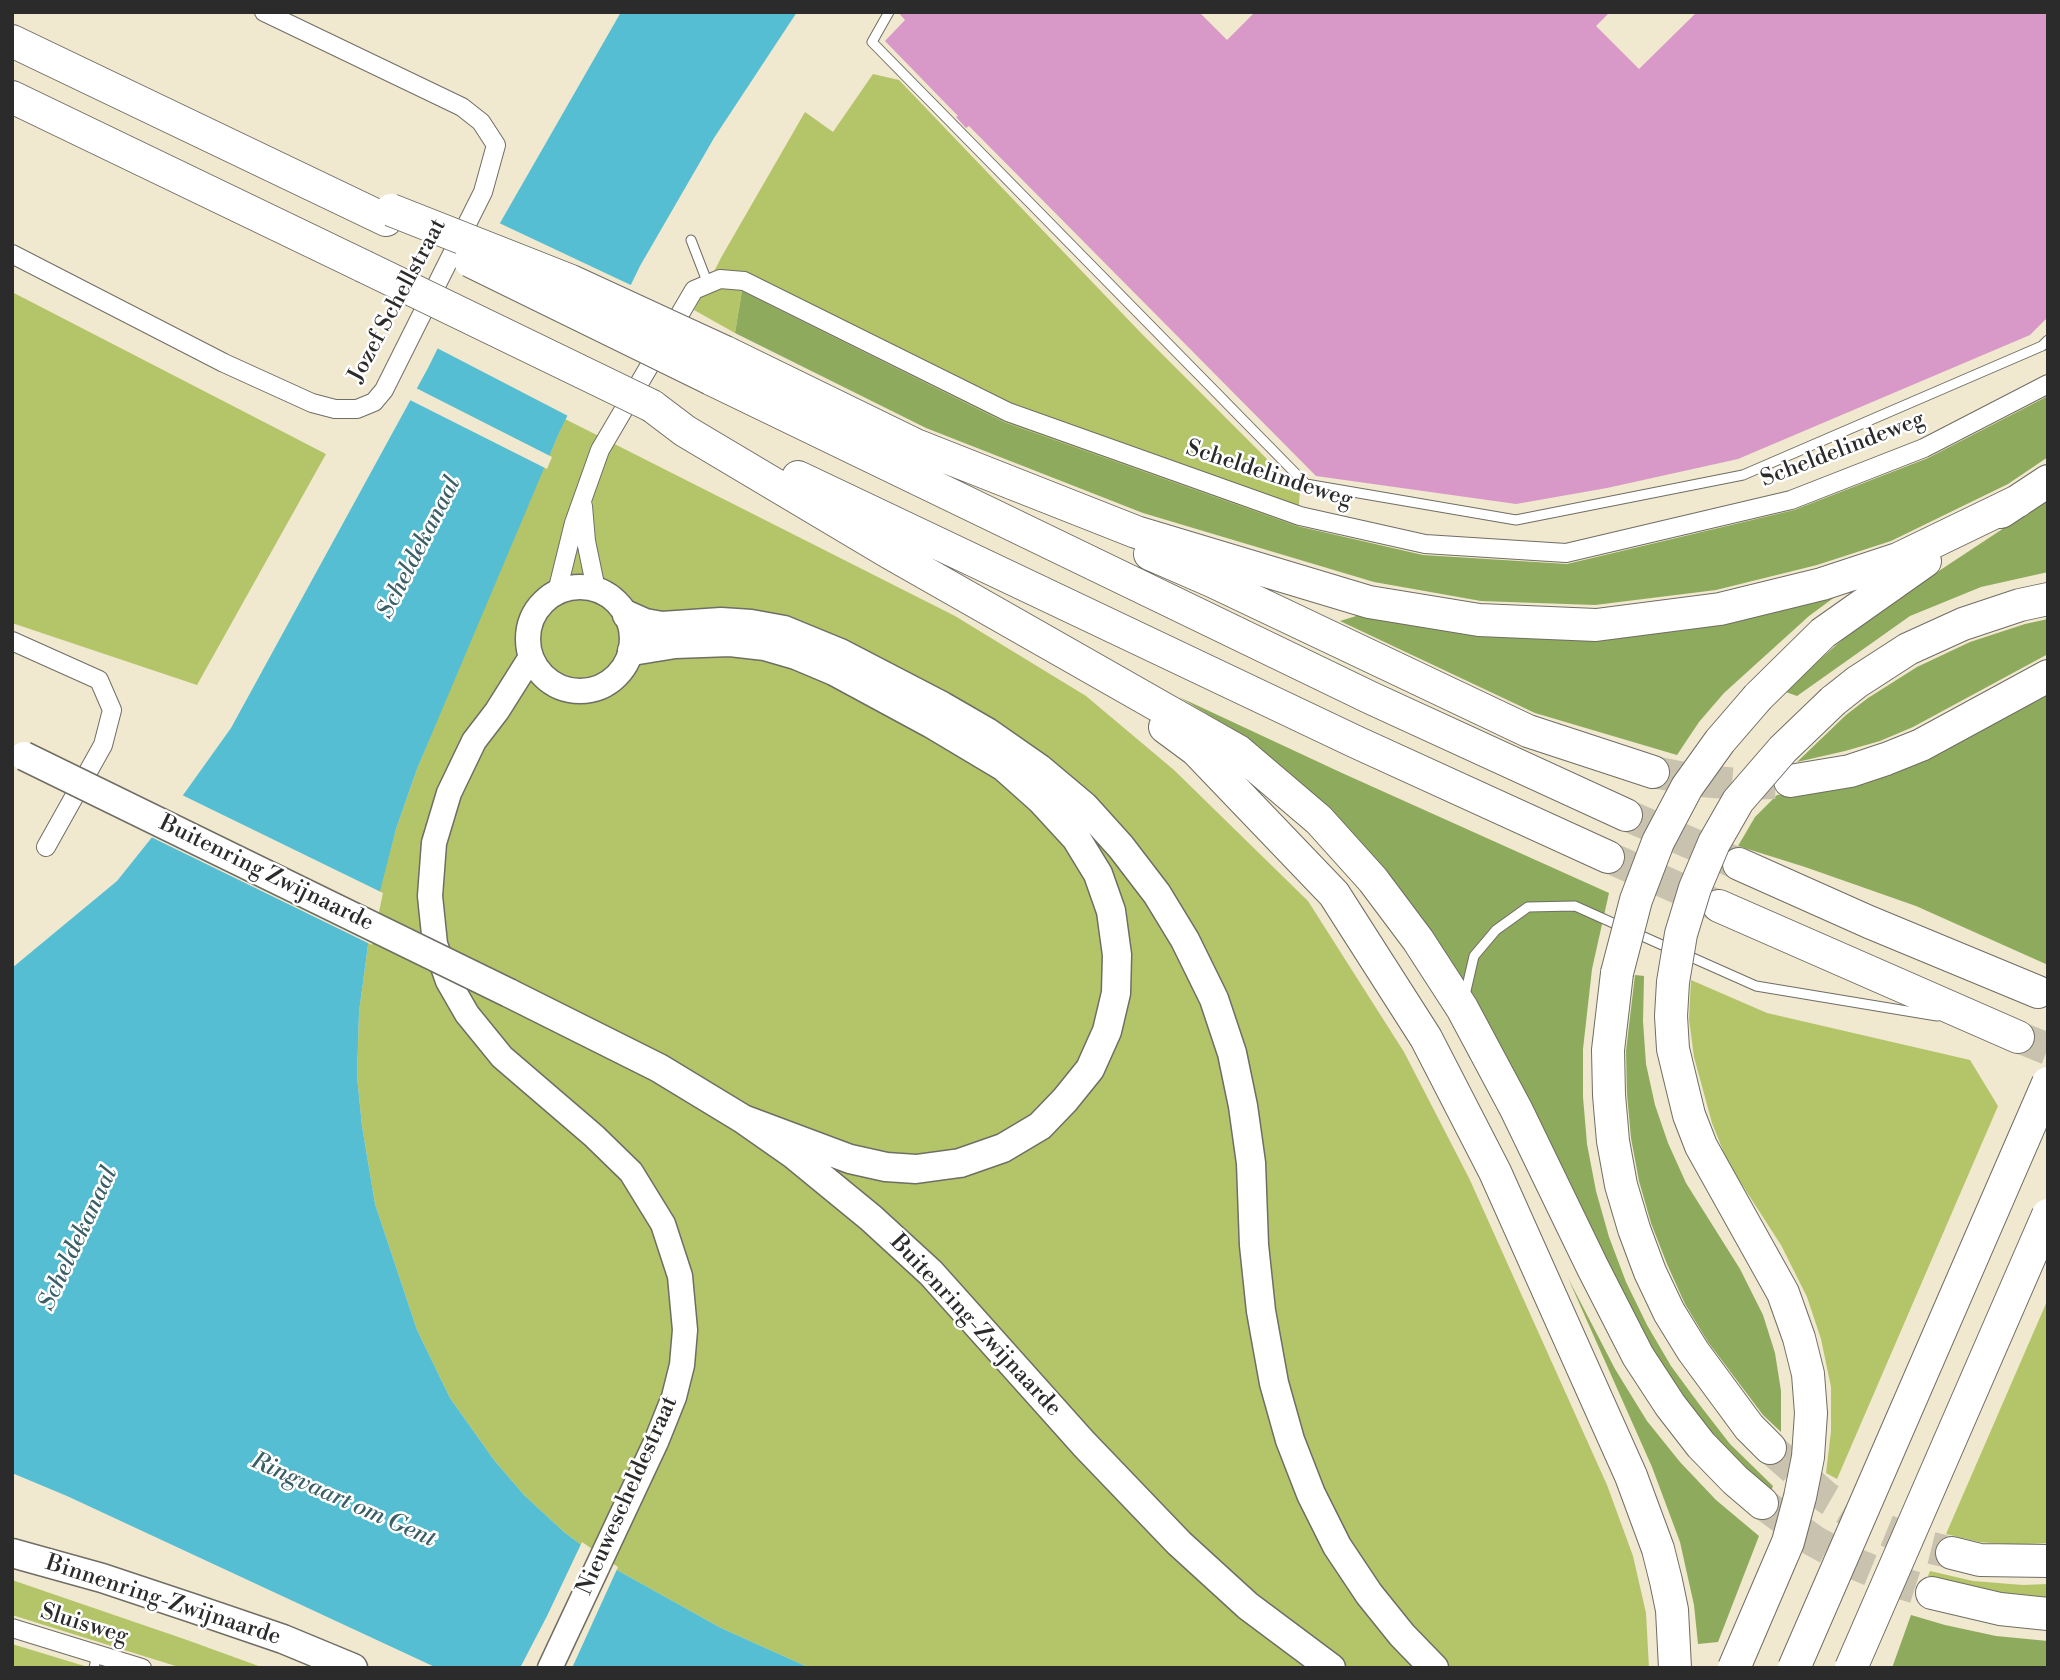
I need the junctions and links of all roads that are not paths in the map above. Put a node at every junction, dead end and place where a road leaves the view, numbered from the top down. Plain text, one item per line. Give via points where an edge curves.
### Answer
1 (264, 12) edge
2 (889, 12) edge
3 (12, 41) edge
4 (12, 97) edge
5 (691, 240) dead end
6 (12, 254) edge
7 (708, 284) junction
8 (2048, 340) edge
9 (718, 365) junction
10 (2048, 384) edge
11 (641, 402) junction
12 (687, 427) junction
13 (918, 446) junction
14 (2048, 481) edge
15 (582, 499) junction
16 (2018, 501) junction
17 (596, 589) junction
18 (557, 592) junction
19 (2048, 599) edge
20 (627, 615) junction
21 (12, 641) edge
22 (1050, 645) junction
23 (632, 651) junction
24 (531, 657) junction
25 (2048, 677) edge
26 (552, 683) junction
27 (497, 711) junction
28 (18, 753) edge
29 (1653, 772) tunnel mouth
30 (1790, 781) tunnel mouth
31 (1626, 815) tunnel mouth
32 (46, 847) dead end
33 (1608, 857) tunnel mouth
34 (1738, 864) tunnel mouth
35 (1719, 906) tunnel mouth
36 (2038, 992) dead end
37 (509, 993) joint
38 (1462, 1008) junction
39 (1981, 1023) junction
40 (2018, 1037) tunnel mouth
41 (2048, 1083) edge
42 (743, 1119) junction
43 (2048, 1215) edge
44 (1770, 1448) tunnel mouth
45 (1762, 1503) tunnel mouth
46 (12, 1553) edge
47 (1952, 1553) tunnel mouth
48 (2048, 1561) edge
49 (1932, 1593) tunnel mouth
50 (2048, 1614) edge
51 (12, 1628) edge
52 (96, 1661) edge
53 (123, 1665) edge
54 (142, 1668) edge
55 (353, 1668) edge
56 (550, 1668) edge
57 (1331, 1668) edge
58 (1434, 1668) edge
59 (1675, 1668) edge
60 (1734, 1668) edge
61 (1794, 1668) edge
62 (1851, 1668) edge

1 - 6 street, Jozef Schellstraat via 462,107 481,122 496,145 483,192 374,401 357,409 312,403
2 - 8 lane via 872,42 1306,484 1516,520 1529,518 1743,475
3 - 9 highway, bridge via 270,165
4 - 11 highway, bridge
5 - 7 lane
7 - 10 street, Scheldelindeweg via 720,279 744,281 1008,412 1300,516 1425,544 1566,553 1791,500 1924,448
7 - 11 street via 694,290
9 - 13 highway
9 - 31 highway via 1371,698
11 - 12 highway
11 - 15 street via 600,450
12 - 22 highway via 890,553
12 - 33 highway
13 - 16 highway via 1136,532 1369,602 1479,620 1596,625 1720,609 1822,584 1898,559
13 - 29 highway via 1528,732
14 - 16 highway
15 - 17 street
15 - 18 street
16 - 44 highway, bridge via 1824,633 1758,697 1687,787 1636,900 1617,973 1608,1050 1613,1141 1621,1185 1654,1282 1693,1352
17 - 18 main road
17 - 20 main road via 609,595
18 - 24 main road via 538,608 532,620 528,632
19 - 60 highway, bridge via 1963,624 1908,649 1833,701 1783,749 1738,802 1714,843 1681,934 1671,1016 1689,1115 1783,1293 1808,1374 1811,1413 1808,1457 1788,1542
20 - 23 main road
20 - 58 highway via 662,626 751,624 783,630 841,653 998,740 1084,806 1121,846 1185,940 1214,999 1232,1053 1251,1163 1261,1311 1290,1440 1338,1546 1369,1594
21 - 32 street via 99,680 112,710 103,745
22 - 38 highway via 1238,751 1319,820 1381,890
22 - 59 highway via 1196,750 1334,894 1426,1038 1495,1172 1631,1476 1658,1549 1672,1610
23 - 26 main road via 615,679 600,688 584,692
23 - 42 highway via 730,642 765,646 834,671 932,724 1004,767 1041,800 1076,838 1098,874 1111,911 1116,993 1107,1031 1090,1069 1040,1126 1003,1148 960,1163 916,1169 886,1167 850,1159
24 - 26 main road
24 - 27 main road, Nieuwescheldestraat
25 - 30 highway via 1921,745 1850,771
26 - 27 main road, Nieuwescheldestraat
27 - 56 main road, Nieuwescheldestraat via 474,741 449,793 434,843 430,896 435,944 447,981 502,1057 631,1172 663,1224 680,1276 685,1330 674,1397
28 - 37 highway, Buitenring Zwijnaarde, bridge
34 - 36 highway
35 - 39 highway
37 - 42 highway, Buitenring-Zwijnaarde via 659,1068
38 - 39 lane via 1474,956 1496,930 1528,907 1575,906 1756,986
38 - 45 highway via 1638,1356 1700,1445
39 - 40 highway
41 - 61 highway, bridge
42 - 57 highway, Buitenring-Zwijnaarde via 793,1154 931,1273 1179,1543 1248,1606
43 - 62 highway, bridge
46 - 55 highway, Binnenring-Zwijnaarde via 192,1608
47 - 48 highway via 1980,1560
49 - 50 highway via 2000,1609
51 - 52 street, Sluisweg
52 - 53 street, Sluisweg
53 - 54 street, Sluisweg

